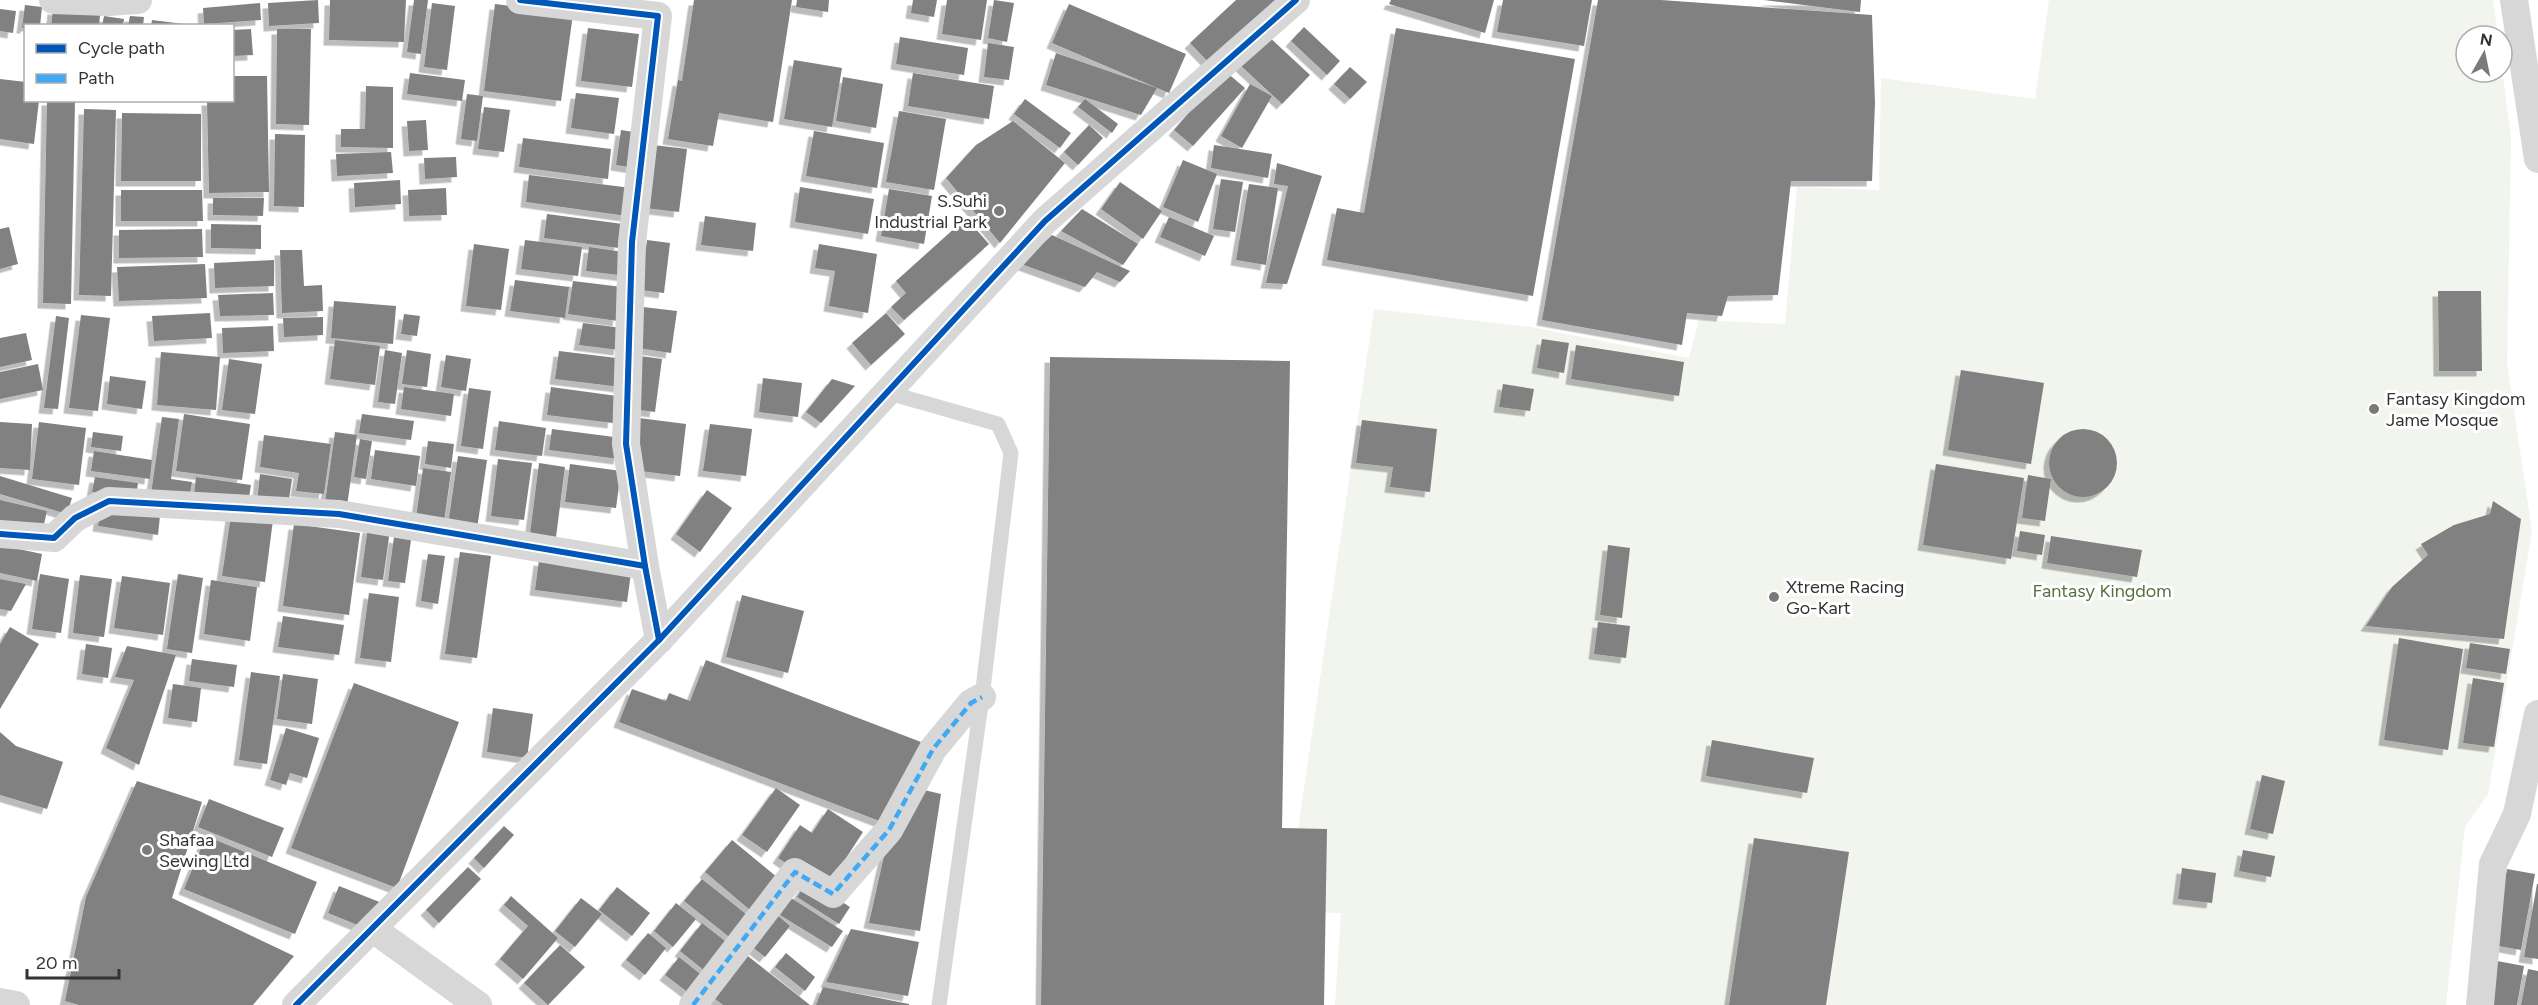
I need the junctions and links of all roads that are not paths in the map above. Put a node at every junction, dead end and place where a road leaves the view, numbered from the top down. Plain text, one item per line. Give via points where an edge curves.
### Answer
1 (53, 0) edge
2 (138, 0) edge
3 (520, 0) edge
4 (1296, 0) edge
5 (2514, 0) edge
6 (2538, 159) edge
7 (889, 393) junction
8 (0, 534) edge
9 (645, 566) junction
10 (659, 640) junction
11 (982, 697) junction
12 (2538, 714) edge
13 (373, 929) junction
14 (0, 1002) edge
15 (16, 1005) edge
16 (296, 1005) edge
17 (478, 1005) edge
18 (693, 1005) edge
19 (939, 1005) edge
20 (2480, 1005) edge

1 - 2 street
3 - 9 street via 658,16 632,242 626,444
4 - 7 street via 1045,222
5 - 6 street
7 - 10 street
7 - 11 lane via 998,424 1011,453
8 - 9 street via 54,538 75,519 109,501 339,514
9 - 10 street
10 - 13 street
11 - 18 street via 971,703 933,749 889,830 833,894 795,872
11 - 19 lane
12 - 20 street via 2517,814 2493,864
13 - 16 street
13 - 17 street
14 - 15 street

